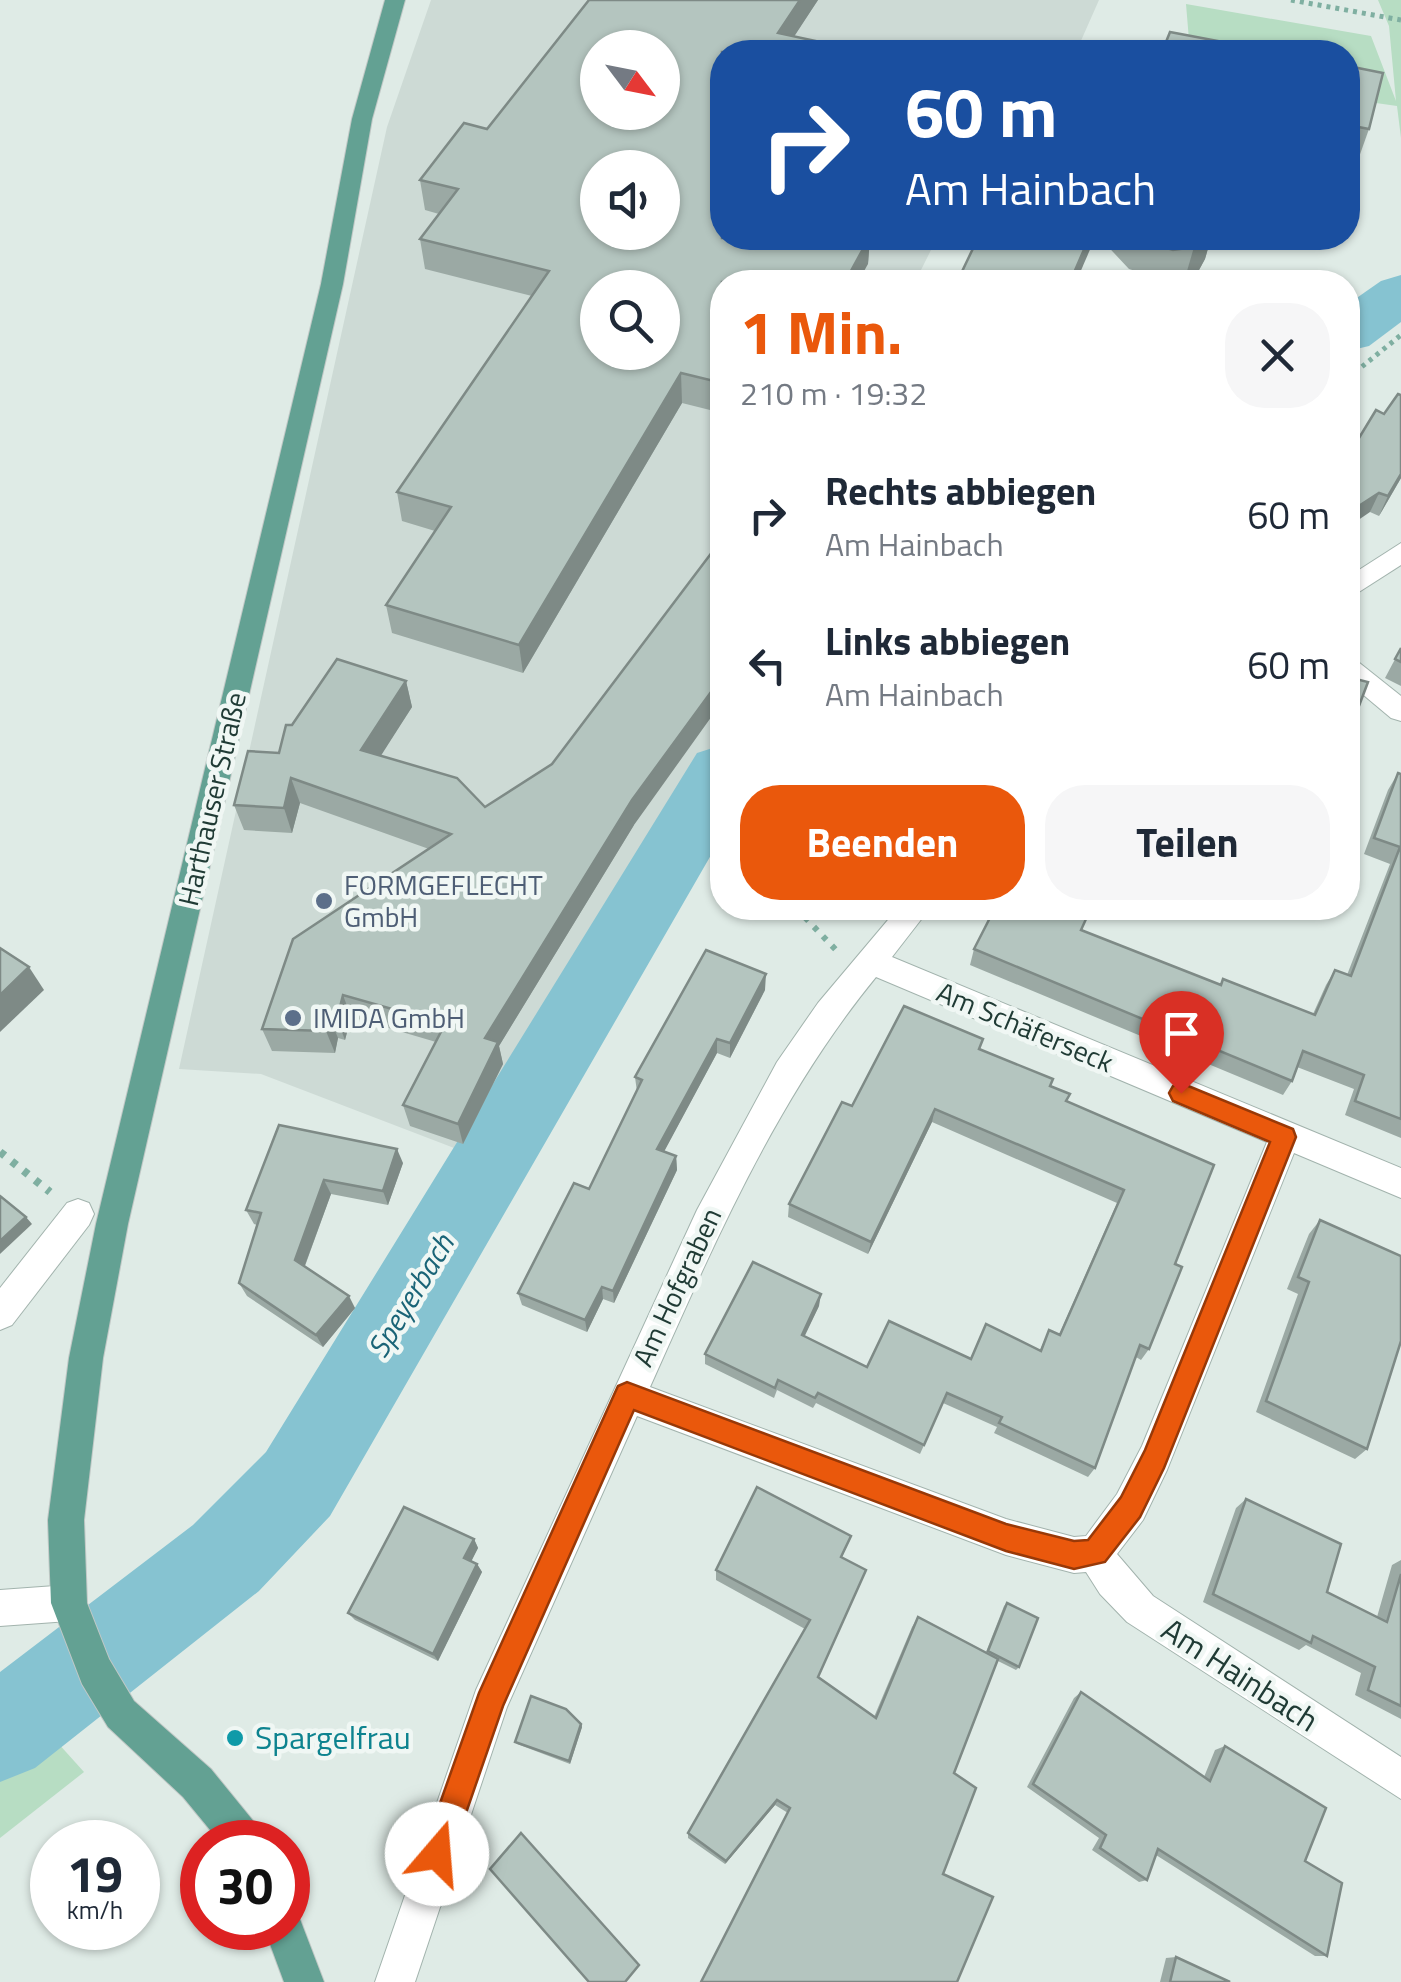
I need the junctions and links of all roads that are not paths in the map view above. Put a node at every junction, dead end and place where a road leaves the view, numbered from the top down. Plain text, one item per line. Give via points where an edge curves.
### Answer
1 (395, 0) edge
2 (1401, 552) edge
3 (1360, 581) edge
4 (1360, 678) edge
5 (1401, 711) edge
6 (905, 920) edge
7 (871, 962) junction
8 (1284, 1137) junction
9 (1401, 1183) edge
10 (78, 1214) dead end
11 (0, 1314) edge
12 (627, 1395) junction
13 (1095, 1552) junction
14 (0, 1608) edge
15 (75, 1619) junction
16 (1401, 1780) edge
17 (227, 1820) edge
18 (292, 1950) edge
19 (304, 1982) edge
20 (396, 1982) edge

1 - 15 main road, Harthauser Straße via 362,119 299,430 112,1224 86,1358 66,1520
2 - 3 street
4 - 5 street
6 - 7 street, Am Hofgraben
7 - 8 street, Am Schäferseck
7 - 12 street, Am Hofgraben via 809,1042 753,1132
8 - 9 street, Am Schäferseck
8 - 13 street via 1155,1458 1130,1507
10 - 11 street
12 - 13 street via 1006,1537 1074,1555
12 - 20 street, Am Hofgraben via 489,1703
13 - 16 street, Am Hainbach via 1140,1609
14 - 15 street
15 - 17 main road via 121,1714
18 - 19 main road

